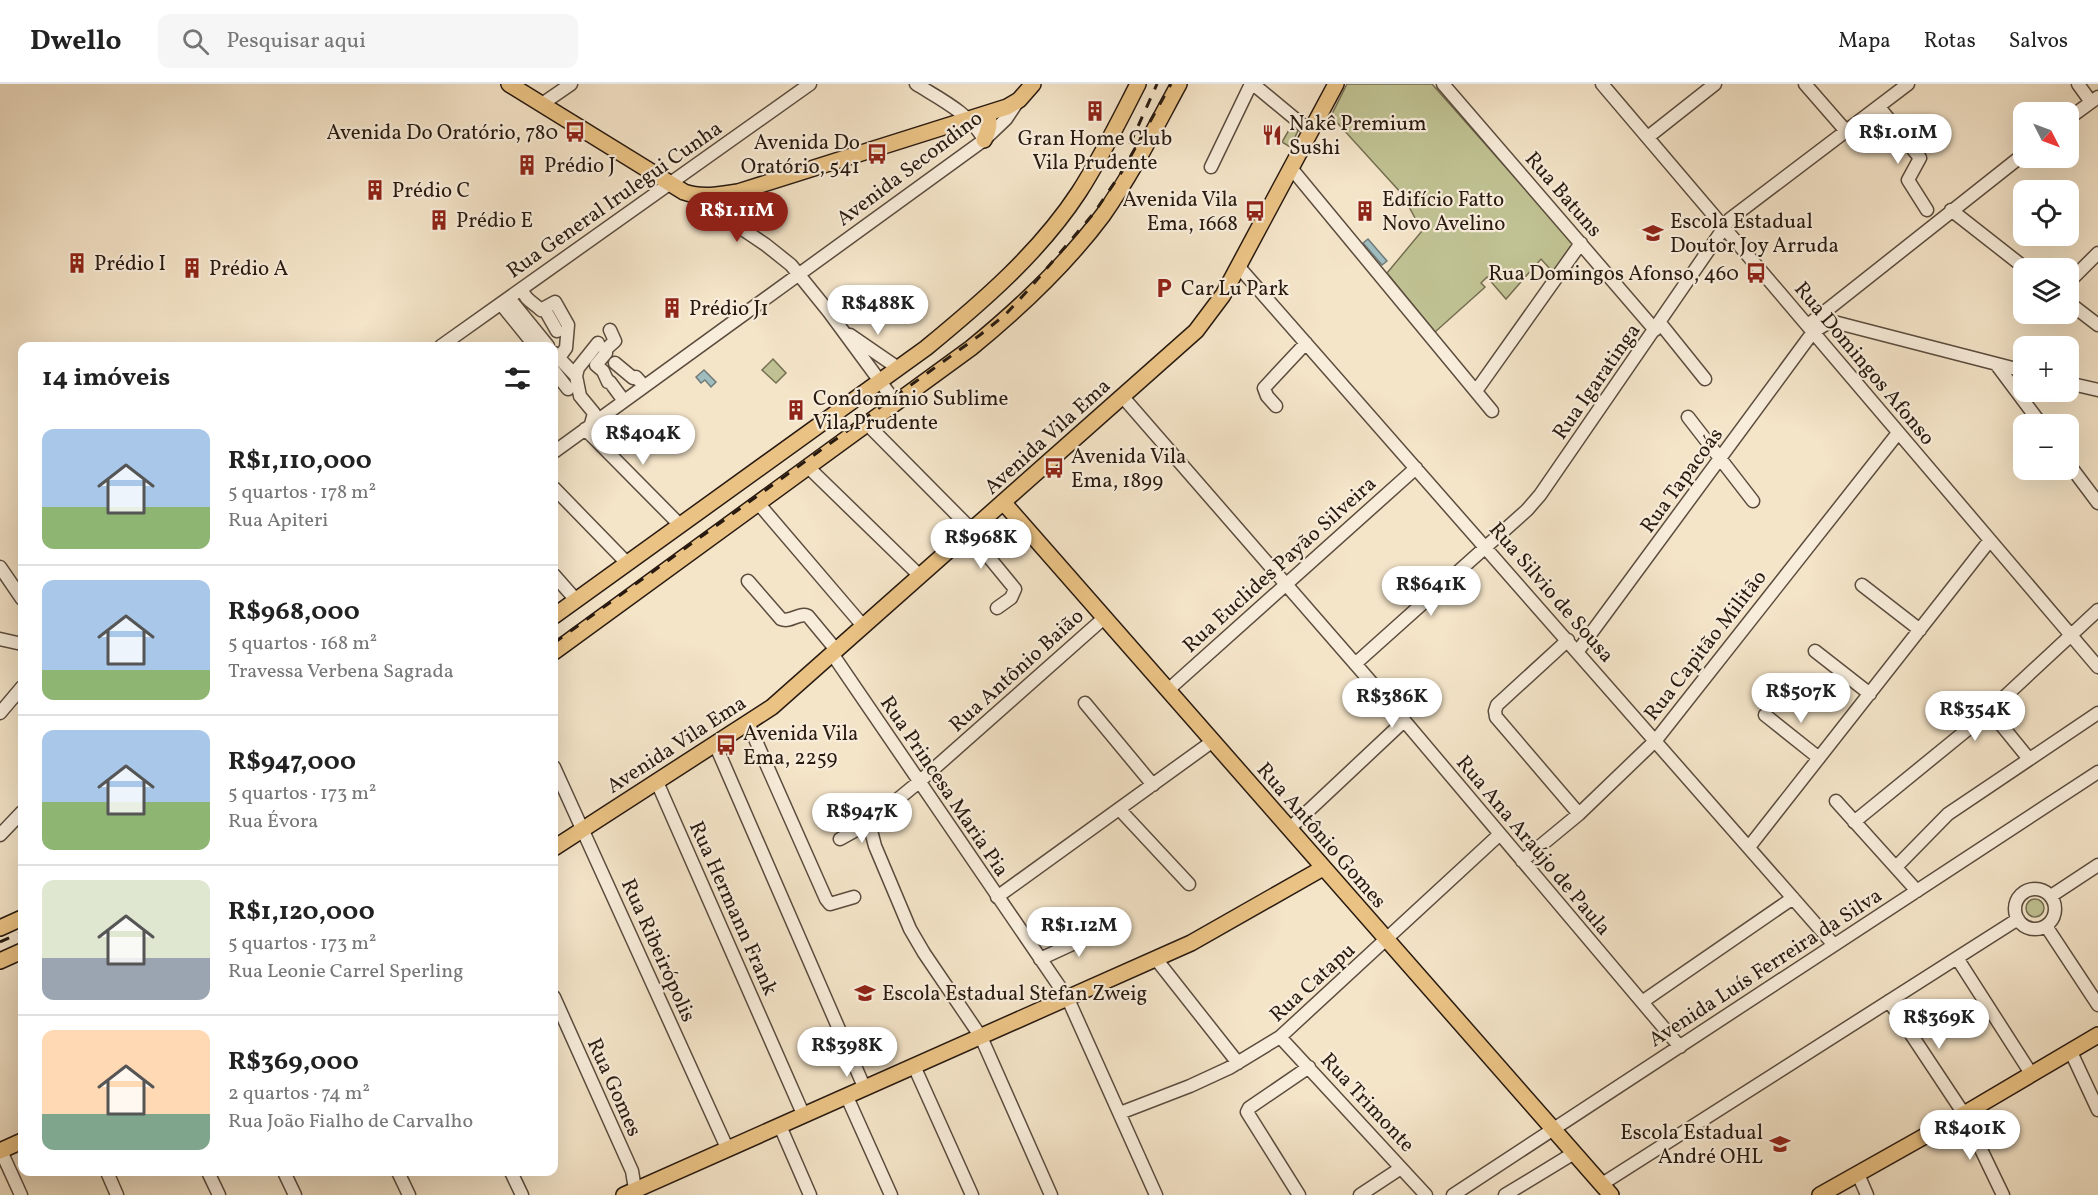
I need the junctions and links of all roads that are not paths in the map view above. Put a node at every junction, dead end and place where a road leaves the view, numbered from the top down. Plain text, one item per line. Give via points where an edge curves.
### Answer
1 (509, 84) edge
2 (571, 84) edge
3 (810, 84) edge
4 (915, 84) edge
5 (1033, 84) edge
6 (1138, 84) edge
7 (1179, 84) edge
8 (1252, 84) edge
9 (1336, 84) edge
10 (1443, 84) edge
11 (1602, 84) edge
12 (1715, 84) edge
13 (1805, 84) edge
14 (1908, 84) edge
15 (2078, 84) edge
16 (2095, 99) edge
17 (1019, 100) junction
18 (543, 104) junction
19 (1879, 107) junction
20 (2079, 111) edge
21 (988, 113) junction
22 (968, 118) junction
23 (1846, 131) junction
24 (1311, 132) junction
25 (1648, 138) junction
26 (984, 140) junction
27 (2013, 162) edge
28 (1211, 167) dead end
29 (1291, 168) junction
30 (670, 184) junction
31 (692, 195) junction
32 (1927, 210) dead end
33 (1951, 210) junction
34 (1725, 228) junction
35 (1581, 243) junction
36 (2098, 253) edge
37 (2013, 259) edge
38 (1238, 267) junction
39 (2079, 272) edge
40 (799, 274) junction
41 (522, 289) junction
42 (505, 301) junction
43 (543, 308) junction
44 (2079, 310) edge
45 (2098, 325) edge
46 (1657, 327) junction
47 (1811, 328) junction
48 (842, 329) junction
49 (610, 330) dead end
50 (557, 331) dead end
51 (447, 342) edge
52 (532, 342) edge
53 (544, 342) edge
54 (598, 343) dead end
55 (1306, 343) junction
56 (558, 357) edge
57 (558, 363) edge
58 (615, 363) dead end
59 (1996, 364) junction
60 (558, 367) edge
61 (898, 368) junction
62 (2013, 368) edge
63 (576, 376) junction
64 (1705, 379) dead end
65 (880, 381) junction
66 (644, 386) junction
67 (2079, 386) edge
68 (568, 389) dead end
69 (2098, 390) edge
70 (1476, 391) junction
71 (1122, 396) junction
72 (624, 401) junction
73 (896, 403) junction
74 (1276, 406) dead end
75 (1492, 411) dead end
76 (2033, 414) edge
77 (1688, 417) dead end
78 (867, 424) junction
79 (588, 427) junction
80 (1898, 433) junction
81 (558, 449) edge
82 (1720, 460) junction
83 (808, 467) junction
84 (1416, 468) junction
85 (2079, 478) edge
86 (558, 492) edge
87 (1753, 501) dead end
88 (1003, 502) junction
89 (758, 503) junction
90 (2098, 503) edge
91 (680, 525) junction
92 (971, 531) junction
93 (1990, 540) junction
94 (1486, 547) junction
95 (627, 563) junction
96 (0, 567) edge
97 (920, 576) junction
98 (558, 580) edge
99 (748, 580) dead end
100 (1286, 585) junction
101 (1862, 585) dead end
102 (18, 593) edge
103 (576, 600) junction
104 (997, 608) dead end
105 (2098, 610) edge
106 (558, 613) edge
107 (1104, 618) junction
108 (864, 627) junction
109 (1920, 630) junction
110 (2071, 635) junction
111 (0, 639) edge
112 (1568, 640) junction
113 (18, 643) edge
114 (558, 649) edge
115 (1578, 651) junction
116 (1815, 651) dead end
117 (835, 653) junction
118 (1355, 664) junction
119 (2098, 667) edge
120 (1168, 690) junction
121 (18, 692) edge
122 (1870, 694) junction
123 (1085, 703) dead end
124 (1990, 711) junction
125 (0, 713) edge
126 (2098, 713) edge
127 (1765, 715) dead end
128 (1404, 721) junction
129 (748, 723) junction
130 (1656, 740) junction
131 (1213, 741) junction
132 (715, 744) junction
133 (1819, 758) junction
134 (2029, 759) junction
135 (2098, 772) edge
136 (558, 776) edge
137 (920, 781) junction
138 (657, 782) junction
139 (1153, 785) junction
140 (1836, 801) dead end
141 (1120, 810) junction
142 (1579, 814) junction
143 (18, 816) edge
144 (1854, 822) junction
145 (869, 823) junction
146 (583, 829) junction
147 (1289, 829) junction
148 (1500, 834) junction
149 (0, 835) edge
150 (840, 839) dead end
151 (558, 845) edge
152 (1749, 847) junction
153 (1522, 861) junction
154 (2098, 865) edge
155 (1896, 867) junction
156 (1323, 868) junction
157 (1189, 884) dead end
158 (1917, 891) junction
159 (2051, 896) junction
160 (855, 897) dead end
161 (997, 897) junction
162 (1793, 898) junction
163 (2018, 919) junction
164 (18, 920) edge
165 (2046, 926) junction
166 (0, 928) edge
167 (1105, 929) dead end
168 (1386, 940) junction
169 (1834, 945) junction
170 (18, 953) edge
171 (1957, 958) junction
172 (1040, 959) junction
173 (1156, 959) junction
174 (0, 961) edge
175 (1068, 999) junction
176 (1889, 1001) junction
177 (1642, 1002) junction
178 (2098, 1005) edge
179 (558, 1007) edge
180 (2098, 1035) edge
181 (981, 1037) junction
182 (1280, 1037) junction
183 (1680, 1047) junction
184 (2071, 1052) junction
185 (1238, 1063) junction
186 (915, 1066) junction
187 (1309, 1067) junction
188 (2032, 1075) junction
189 (865, 1089) junction
190 (847, 1097) junction
191 (2098, 1110) edge
192 (1120, 1113) junction
193 (1964, 1114) junction
194 (804, 1116) junction
195 (780, 1126) junction
196 (1553, 1130) junction
197 (18, 1143) edge
198 (728, 1150) junction
199 (1, 1151) edge
200 (1574, 1153) junction
201 (1401, 1168) junction
202 (1858, 1174) junction
203 (109, 1176) edge
204 (210, 1176) edge
205 (286, 1176) edge
206 (400, 1176) edge
207 (513, 1176) edge
208 (1606, 1190) edge
209 (632, 1193) edge
210 (21, 1195) edge
211 (117, 1195) edge
212 (219, 1195) edge
213 (295, 1195) edge
214 (409, 1195) edge
215 (522, 1195) edge
216 (810, 1195) edge
217 (891, 1195) edge
218 (972, 1195) edge
219 (1052, 1195) edge
220 (1156, 1195) edge
221 (1299, 1195) edge
222 (1360, 1195) edge
223 (1426, 1195) edge
224 (1453, 1195) edge
225 (1505, 1195) edge
226 (1820, 1195) edge
227 (1867, 1195) edge
228 (2003, 1195) edge

1 - 18 main road
2 - 18 street
3 - 30 street, Rua General Irulegui Cunha
4 - 22 street
5 - 17 main road
6 - 61 main road via 1078,194 1046,234 981,303
7 - 73 main road via 1133,167 1070,256 1012,314
8 - 24 street
8 - 28 street
9 - 24 main road, Avenida Vila Ema
10 - 35 street, Rua Batuns
11 - 25 street, Rua Domingos Afonso
12 - 25 street
13 - 23 street
14 - 19 street, Rua Igaratinga
15 - 16 street
16 - 20 street
17 - 21 main road
17 - 26 street, Avenida Secondino
18 - 30 main road
19 - 23 street, Rua Igaratinga
19 - 32 street via 1920,158 1908,180
21 - 22 main road
21 - 26 main road via 990,123
22 - 26 street
22 - 31 main road via 738,192
23 - 34 street, Rua Igaratinga via 1738,213
24 - 29 main road, Avenida Vila Ema
25 - 34 street, Rua Domingos Afonso
26 - 40 street, Avenida Secondino
27 - 33 street, Rua Tapacoás
29 - 38 main road, Avenida Vila Ema
29 - 70 street
30 - 31 main road
30 - 41 street, Rua General Irulegui Cunha
31 - 40 street via 784,258
33 - 37 street
33 - 47 street, Rua Tapacoás
34 - 46 street, Rua Igaratinga
34 - 47 street, Rua Domingos Afonso
35 - 46 street, Rua Batuns
35 - 70 street
36 - 39 street
38 - 55 street, Rua Silvio de Sousa
38 - 71 main road, Avenida Vila Ema via 1201,325
40 - 48 street
40 - 66 street, Avenida Secondino
41 - 42 street, Rua General Irulegui Cunha
41 - 43 street via 535,306
42 - 51 street, Rua General Irulegui Cunha
42 - 52 street
42 - 53 street
43 - 50 street
43 - 56 street via 555,302 568,325 566,348
44 - 45 street
46 - 64 street, Rua Batuns
46 - 94 street, Rua Igaratinga via 1540,495
47 - 59 street via 1834,322
47 - 80 street, Rua Domingos Afonso
47 - 82 street, Rua Tapacoás
48 - 61 street
48 - 65 street
49 - 72 street via 615,340 596,365
54 - 63 street
55 - 74 street via 1264,388
55 - 84 street, Rua Silvio de Sousa
57 - 63 street
58 - 66 street
59 - 62 street
59 - 76 street
60 - 68 street
61 - 65 main road
63 - 79 street via 580,396 594,413
65 - 73 street
65 - 91 main road
66 - 72 street, Avenida Secondino
67 - 69 street
70 - 75 street
71 - 88 main road, Avenida Vila Ema
71 - 100 street, Rua Ana Araújo de Paula
72 - 79 street, Avenida Secondino
73 - 78 main road
77 - 82 street
78 - 83 main road
78 - 92 street
79 - 81 street, Avenida Secondino
79 - 91 street
80 - 93 street, Rua Domingos Afonso
80 - 130 street, Rua Capitão Militão
82 - 87 street
82 - 115 street, Rua Tapacoás
83 - 89 main road
83 - 97 street
84 - 94 street, Rua Silvio de Sousa
84 - 100 street, Rua Euclides Payão Silveira
85 - 90 street
86 - 95 street
88 - 92 main road, Avenida Vila Ema
88 - 107 main road, Rua Antônio Gomes
89 - 108 street
89 - 114 main road
91 - 95 main road
92 - 97 main road, Avenida Vila Ema
92 - 104 street via 1015,589 1011,598
93 - 109 street
93 - 110 street, Rua Domingos Afonso
94 - 112 street, Rua Silvio de Sousa
94 - 118 street, Rua Igaratinga
95 - 103 main road
96 - 102 street
97 - 108 main road, Avenida Vila Ema
98 - 103 street
99 - 117 street, Rua Princesa Maria Pia via 781,619 807,616
100 - 118 street, Rua Ana Araújo de Paula
100 - 120 street, Rua Euclides Payão Silveira
101 - 109 street
103 - 106 main road
105 - 110 street
107 - 120 main road, Rua Antônio Gomes
107 - 137 street, Rua Antônio Baião
108 - 117 main road, Avenida Vila Ema
109 - 122 street
110 - 119 street, Rua Domingos Afonso
110 - 124 street
111 - 113 street
112 - 115 street, Rua Silvio de Sousa
112 - 142 street via 1495,711
115 - 130 street, Rua Silvio de Sousa
116 - 122 street
117 - 129 main road, Avenida Vila Ema
117 - 137 street, Rua Princesa Maria Pia
118 - 128 street, Rua Ana Araújo de Paula
120 - 131 main road, Rua Antônio Gomes
121 - 125 street
122 - 133 street
123 - 139 street
124 - 134 street
124 - 144 street
126 - 134 street
127 - 133 street
128 - 147 street
128 - 148 street, Rua Ana Araújo de Paula
129 - 132 main road, Avenida Vila Ema
129 - 160 street via 826,900 830,904
130 - 142 street, Rua Capitão Militão
130 - 152 street, Rua Silvio de Sousa
131 - 139 street
131 - 147 main road, Rua Antônio Gomes
132 - 138 main road, Avenida Vila Ema
132 - 189 street
133 - 152 street
134 - 155 street via 1948,814
135 - 158 street, Avenida Luís Ferreira da Silva
136 - 146 street, Rua Ribeirópolis
137 - 145 street, Rua Antônio Baião
137 - 161 street, Rua Princesa Maria Pia
138 - 146 main road, Avenida Vila Ema
138 - 194 street, Rua Hermann Frank
139 - 141 street
140 - 144 street
141 - 157 street
141 - 161 street
142 - 153 street, Rua Capitão Militão
143 - 149 street
144 - 155 street
145 - 150 street, Rua Antônio Baião
145 - 181 street via 910,929
146 - 151 main road, Avenida Vila Ema
146 - 198 street, Rua Ribeirópolis
147 - 156 main road, Rua Antônio Gomes
148 - 153 street, Rua Ana Araújo de Paula
148 - 168 street, Rua Catapu
152 - 162 street, Rua Silvio de Sousa
153 - 177 street, Rua Ana Araújo de Paula
154 - 159 street
155 - 158 street
156 - 168 main road, Rua Antônio Gomes
156 - 173 main road via 1201,938
158 - 169 street, Avenida Luís Ferreira da Silva
159 - 163 street via 2035,889 2024,892 2015,907
159 - 165 street via 2055,915
161 - 172 street, Rua Princesa Maria Pia
162 - 169 street, Rua Silvio de Sousa
162 - 177 street
163 - 165 street via 2034,929
163 - 171 street
164 - 166 main road
165 - 178 street
167 - 172 street
168 - 182 street, Rua Catapu
168 - 196 main road, Rua Antônio Gomes
169 - 183 street, Avenida Luís Ferreira da Silva
170 - 174 main road
171 - 176 street
171 - 188 street
172 - 175 street, Rua Princesa Maria Pia
173 - 175 main road
173 - 185 street
175 - 181 main road
175 - 192 street, Rua Princesa Maria Pia
176 - 193 street
176 - 208 street
177 - 183 street, Rua Ana Araújo de Paula
179 - 209 street, Rua Gomes via 632,1172
180 - 184 main road
181 - 186 main road
181 - 219 street
182 - 185 street, Rua Catapu
182 - 187 street, Rua Trimonte
183 - 196 street, Avenida Luís Ferreira da Silva
184 - 188 main road
184 - 191 street
185 - 192 street, Rua Catapu
186 - 189 main road
186 - 218 street
187 - 201 street, Rua Trimonte
187 - 221 street via 1247,1112
188 - 193 main road
189 - 190 main road
190 - 194 main road
190 - 217 street
192 - 220 street, Rua Princesa Maria Pia
193 - 202 main road
193 - 228 street
194 - 195 main road
195 - 198 main road
195 - 216 street
196 - 200 main road, Rua Antônio Gomes
196 - 224 street, Avenida Luís Ferreira da Silva
197 - 199 main road
198 - 209 main road
199 - 210 street
200 - 208 main road, Rua Antônio Gomes
200 - 225 street
201 - 222 street
201 - 223 street, Rua Trimonte
202 - 226 main road
202 - 227 street
203 - 211 street
204 - 212 street
205 - 213 street
206 - 214 street
207 - 215 street

